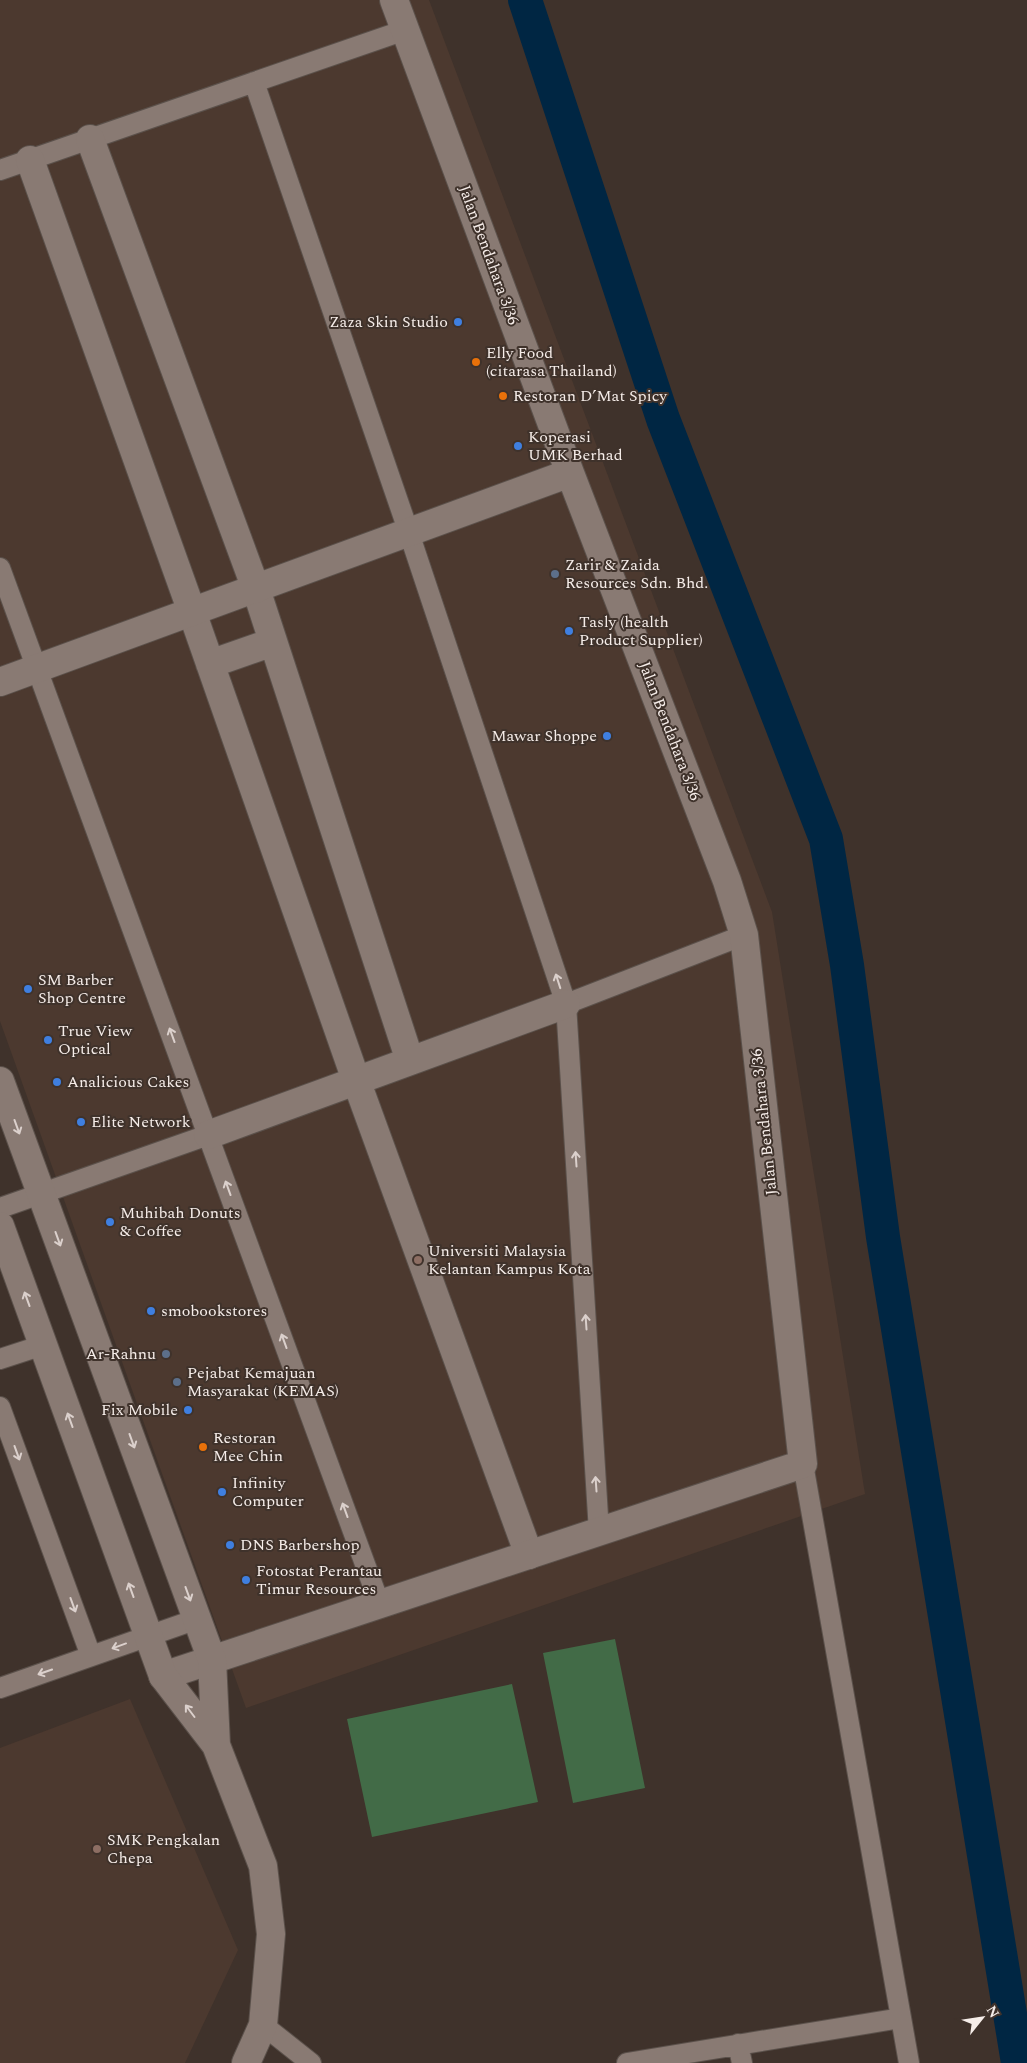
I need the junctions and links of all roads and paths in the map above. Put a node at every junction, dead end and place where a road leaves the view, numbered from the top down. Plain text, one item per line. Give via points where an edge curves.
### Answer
1 (394, 0) edge
2 (405, 30) junction
3 (254, 82) junction
4 (90, 139) junction
5 (30, 160) junction
6 (0, 170) edge
7 (570, 473) junction
8 (409, 533) junction
9 (0, 568) edge
10 (256, 589) junction
11 (192, 612) junction
12 (273, 642) junction
13 (210, 664) junction
14 (36, 669) junction
15 (0, 682) edge
16 (744, 935) junction
17 (566, 1004) junction
18 (410, 1061) junction
19 (356, 1080) junction
20 (0, 1082) edge
21 (208, 1135) junction
22 (41, 1194) junction
23 (0, 1208) edge
24 (0, 1226) edge
25 (43, 1345) junction
26 (0, 1358) edge
27 (0, 1407) edge
28 (803, 1464) junction
29 (599, 1532) junction
30 (529, 1555) junction
31 (380, 1605) junction
32 (197, 1618) junction
33 (148, 1636) junction
34 (91, 1656) junction
35 (212, 1660) junction
36 (163, 1676) junction
37 (0, 1688) edge
38 (216, 1746) junction
39 (900, 2018) junction
40 (263, 2025) junction
41 (740, 2054) edge
42 (246, 2063) edge
43 (311, 2063) edge
44 (626, 2063) edge
45 (909, 2063) edge

1 - 2 street, Jalan Bendahara 3/36
2 - 3 lane
2 - 7 street, Jalan Bendahara 3/36
3 - 4 lane
3 - 8 lane
4 - 5 lane
4 - 10 street
5 - 6 lane
5 - 11 street
7 - 8 street
7 - 16 street, Jalan Bendahara 3/36 via 727,880
8 - 10 street
17 -> 8 lane
9 - 14 lane
10 - 11 street
10 - 12 street
11 - 13 street
11 - 14 street
12 - 13 street
12 - 18 street
13 - 19 street
14 - 15 street
21 -> 14 lane
16 - 17 lane
16 - 28 street, Jalan Bendahara 3/36
17 - 18 street
29 -> 17 lane
18 - 19 street
19 - 21 street
19 - 30 street
20 -> 22 street
21 - 22 lane
31 -> 21 lane
22 - 23 lane
22 -> 32 street
25 -> 24 street
25 - 26 lane
33 -> 25 street
27 -> 34 lane
28 - 29 street
28 - 39 lane
29 - 30 street
30 - 31 street
31 - 35 street
32 - 33 lane
32 - 35 street
33 -> 34 lane
33 - 36 street
34 -> 37 lane
35 - 36 street
35 - 38 street
38 -> 36 street
38 - 40 street via 263,1866 271,1934
39 - 41 lane
39 - 45 lane
40 - 42 street
40 - 43 lane
41 - 44 lane

